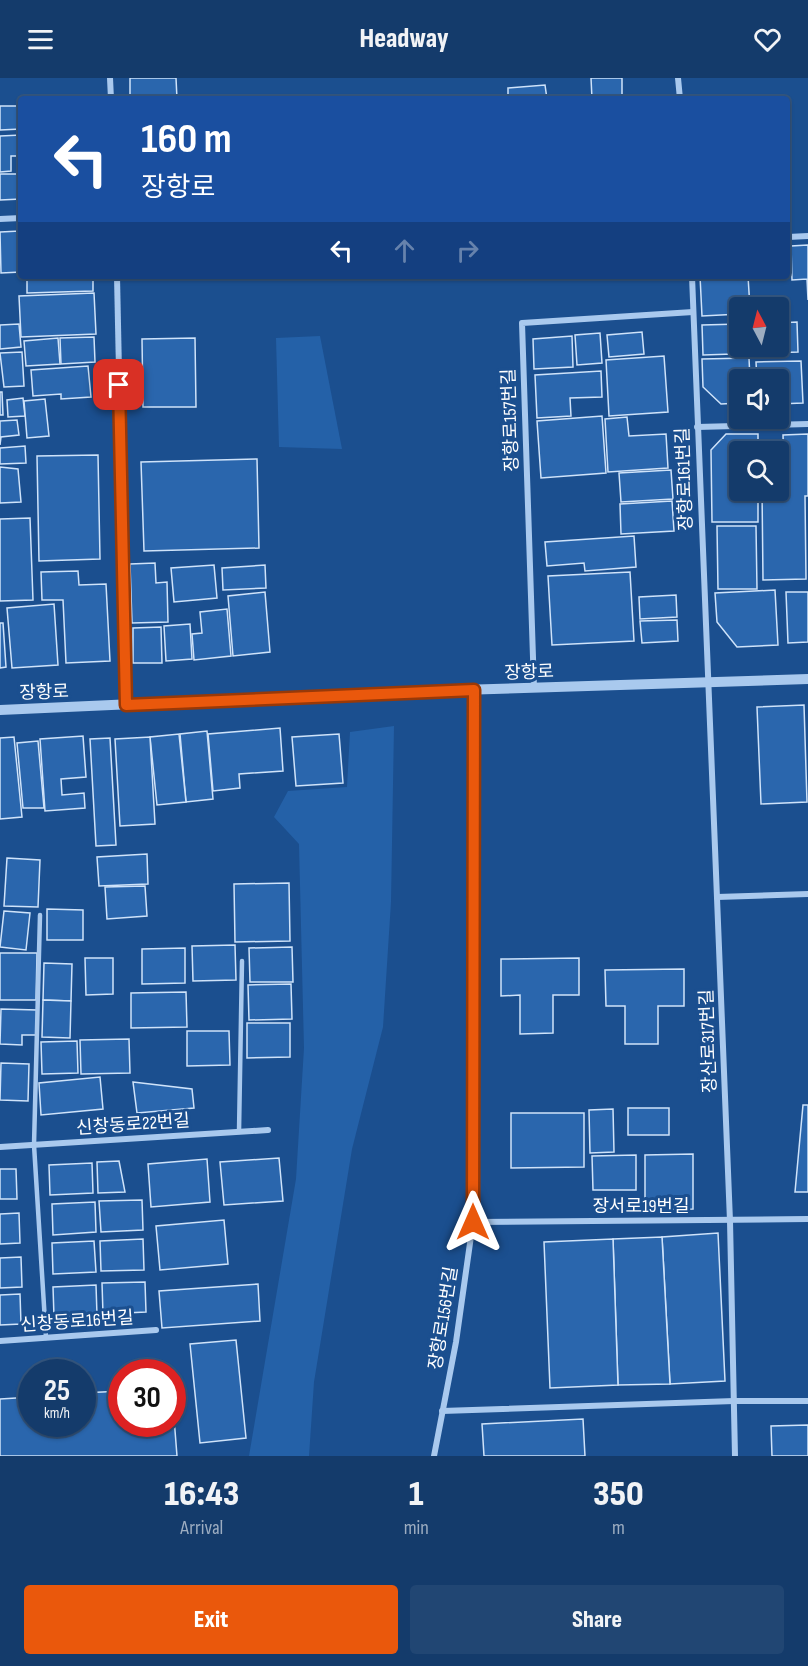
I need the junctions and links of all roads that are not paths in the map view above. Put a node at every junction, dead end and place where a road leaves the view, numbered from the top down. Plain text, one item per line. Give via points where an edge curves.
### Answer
1 (110, 78) edge
2 (678, 78) edge
3 (111, 96) edge
4 (680, 96) edge
5 (18, 218) edge
6 (0, 219) edge
7 (808, 236) edge
8 (790, 237) edge
9 (117, 279) edge
10 (692, 279) edge
11 (693, 312) junction
12 (808, 424) edge
13 (697, 427) junction
14 (808, 679) edge
15 (707, 681) junction
16 (534, 688) junction
17 (474, 690) junction
18 (126, 705) junction
19 (0, 710) edge
20 (808, 894) edge
21 (717, 897) junction
22 (40, 915) dead end
23 (242, 961) dead end
24 (268, 1130) dead end
25 (239, 1132) junction
26 (34, 1145) junction
27 (0, 1147) edge
28 (808, 1219) edge
29 (730, 1221) junction
30 (473, 1222) junction
31 (156, 1330) dead end
32 (46, 1338) junction
33 (0, 1341) edge
34 (734, 1401) junction
35 (808, 1401) edge
36 (442, 1411) junction
37 (434, 1456) edge
38 (735, 1456) edge

1 - 3 street
2 - 4 street
5 - 6 street
7 - 8 street
9 - 18 street
10 - 11 street, 장항로161번길
11 - 13 street, 장항로161번길
11 - 16 street, 장항로157번길 via 522,323
12 - 13 street
13 - 15 street, 장항로161번길
14 - 15 street, 장항로
15 - 16 street, 장항로
15 - 21 street, 장산로317번길
16 - 17 street, 장항로
17 - 18 street, 장항로
17 - 30 street, 장항로156번길
18 - 19 street, 장항로
20 - 21 street
21 - 29 street, 장산로317번길
22 - 26 lane
23 - 25 lane
24 - 25 street, 신창동로22번길
25 - 26 street, 신창동로22번길
26 - 27 street, 신창동로22번길
26 - 32 lane
28 - 29 street, 장서로19번길
29 - 30 street, 장서로19번길
29 - 34 street, 장산로317번길
30 - 36 street, 장항로156번길
31 - 32 street, 신창동로16번길
32 - 33 street, 신창동로16번길
34 - 35 street
34 - 36 street
34 - 38 street, 장산로317번길
36 - 37 street, 장항로156번길

